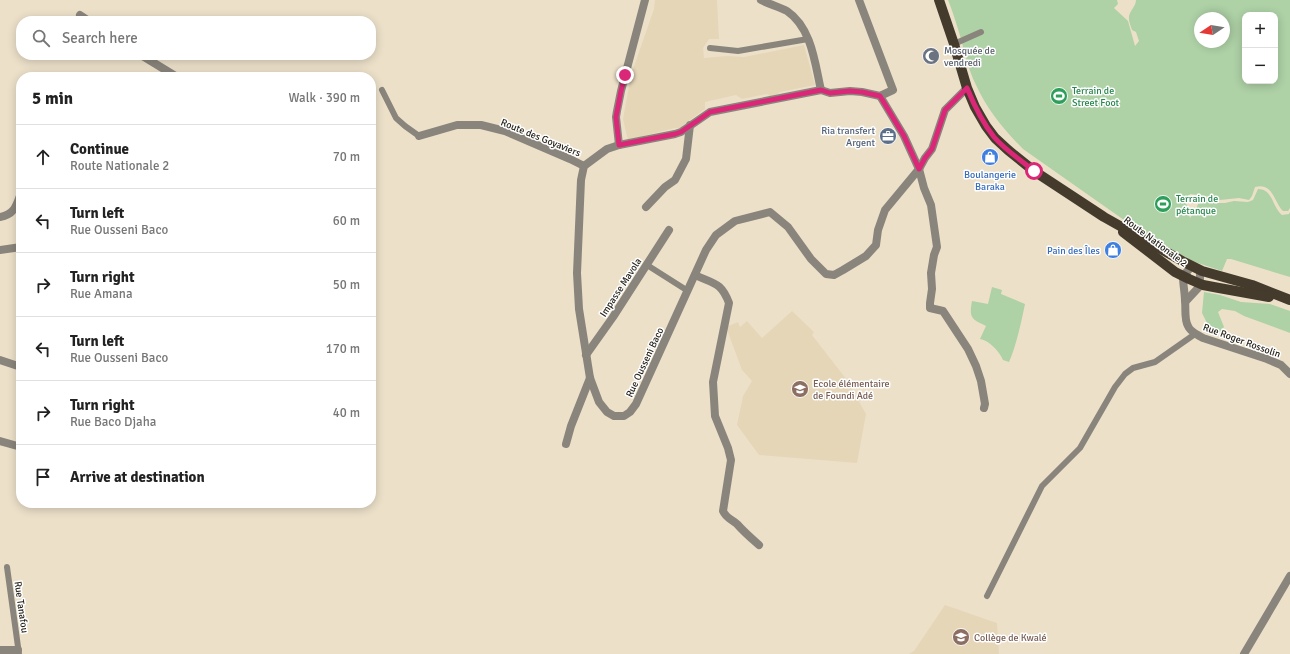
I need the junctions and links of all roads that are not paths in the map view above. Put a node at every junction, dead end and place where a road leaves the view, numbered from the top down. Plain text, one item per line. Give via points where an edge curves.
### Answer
1 (645, 0) edge
2 (761, 0) edge
3 (859, 0) edge
4 (939, 0) edge
5 (982, 32) dead end
6 (808, 39) junction
7 (954, 44) junction
8 (710, 48) dead end
9 (149, 60) edge
10 (169, 72) edge
11 (967, 88) junction
12 (382, 90) dead end
13 (821, 90) junction
14 (880, 96) junction
15 (690, 125) junction
16 (419, 136) joint
17 (619, 145) junction
18 (584, 166) junction
19 (919, 169) junction
20 (646, 207) dead end
21 (16, 208) edge
22 (0, 217) edge
23 (1104, 217) junction
24 (669, 230) dead end
25 (16, 248) edge
26 (0, 250) edge
27 (647, 265) junction
28 (1196, 268) junction
29 (695, 275) junction
30 (1183, 276) junction
31 (1201, 284) junction
32 (688, 291) junction
33 (1289, 300) edge
34 (1186, 301) junction
35 (1195, 334) junction
36 (586, 355) junction
37 (0, 360) edge
38 (16, 366) edge
39 (1290, 374) edge
40 (590, 378) junction
41 (984, 408) dead end
42 (0, 442) edge
43 (566, 444) dead end
44 (16, 446) edge
45 (759, 545) dead end
46 (7, 567) dead end
47 (1290, 576) edge
48 (987, 596) dead end
49 (0, 650) edge
50 (19, 652) edge
51 (1244, 654) edge

1 - 17 street via 617,111
2 - 6 street via 787,11 798,21
3 - 14 street via 893,90
4 - 7 main road, Route Nationale 2
5 - 7 lane
6 - 8 lane via 738,52
6 - 13 street
7 - 11 main road, Route Nationale 2
9 - 10 street
11 - 19 street, Rue Ousseni Baco via 945,110 932,149
11 - 23 main road, Route Nationale 2 via 986,126 999,142 1034,171
12 - 16 lane via 396,118
13 - 14 street via 830,93 862,92
13 - 15 street via 710,112
14 - 19 street via 904,136
15 - 17 street via 675,134
15 - 20 street via 686,159 675,180
16 - 18 street, Route des Goyaviers via 457,125 481,125 505,131
17 - 18 street via 607,149
18 - 36 street, Rue Ousseni Baco via 581,180 577,273
19 - 29 street, Rue Ousseni Baco via 885,210 876,245 866,256 834,275 826,274 811,259 788,227 770,212 735,221 716,235
19 - 41 street via 930,205 937,247 931,273 930,308 943,311 968,349 981,381
21 - 22 street via 9,215
23 - 28 main road, Route Nationale 2
23 - 30 main road, Route Nationale 2
24 - 27 street, Impasse Mavola
25 - 26 street
27 - 32 lane
27 - 36 street, Impasse Mavola
28 - 30 street
28 - 31 street
28 - 33 main road, Route Nationale 2 via 1252,285
29 - 32 street, Rue Ousseni Baco
29 - 45 street via 719,286 729,303 712,382 715,416 731,460 723,511 729,520 735,522
30 - 31 main road, Route Nationale 2
30 - 34 street, Rue Roger Rossolin
31 - 33 main road, Route Nationale 2
31 - 34 street
32 - 40 street, Rue Ousseni Baco via 630,412 624,416 614,416 607,412
34 - 35 street, Rue Roger Rossolin via 1185,316 1188,327
35 - 39 street, Rue Roger Rossolin via 1267,358 1281,365
35 - 48 lane via 1155,362 1133,368 1125,374 1080,448 1042,486
36 - 40 street, Rue Ousseni Baco
37 - 38 street
40 - 43 street
42 - 44 street
46 - 50 lane, Rue Tanafou
47 - 51 street
49 - 50 street, Rue Tanafou

